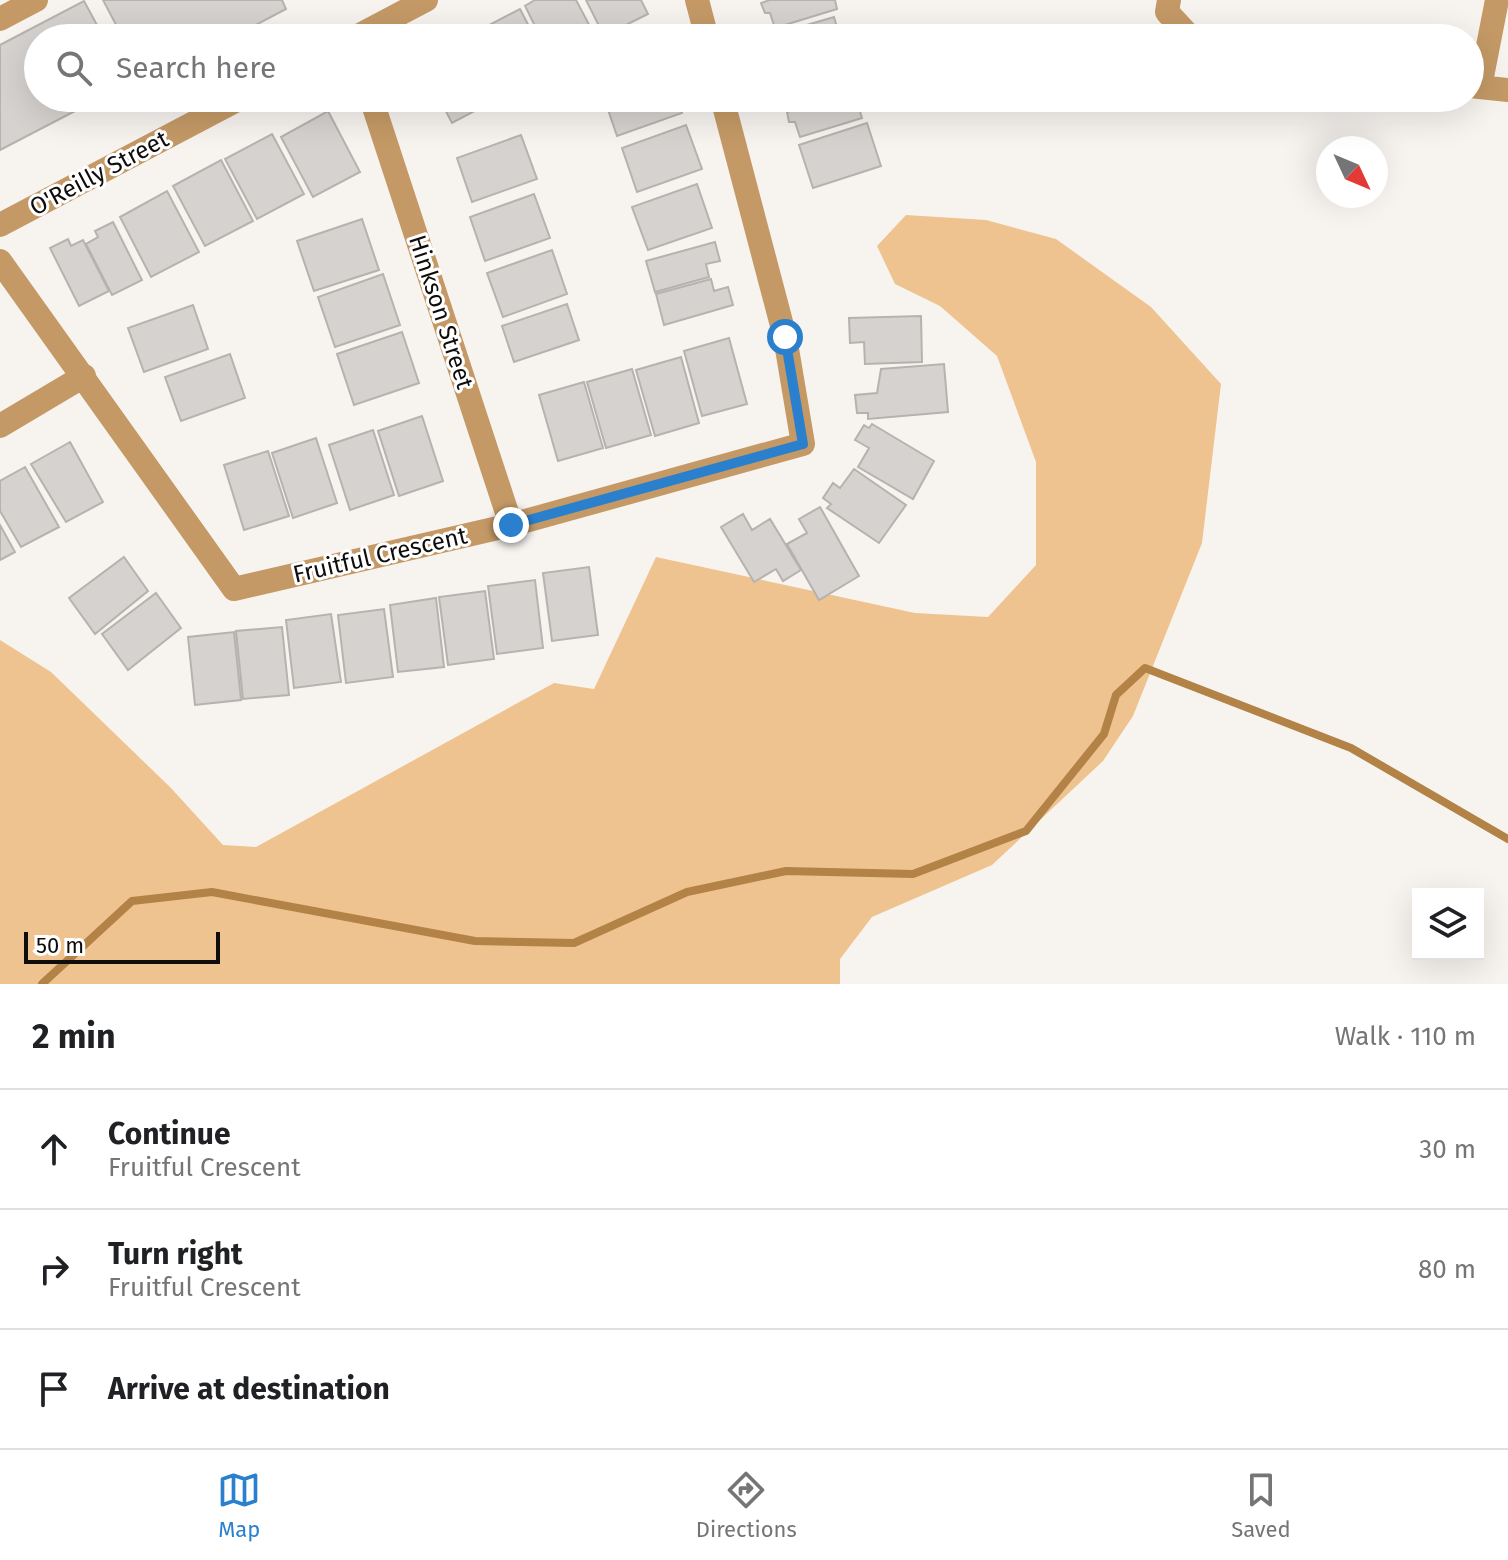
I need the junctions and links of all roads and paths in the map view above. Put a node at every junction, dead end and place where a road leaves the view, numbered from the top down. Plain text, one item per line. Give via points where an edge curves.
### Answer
1 (36, 0) edge
2 (426, 0) edge
3 (697, 0) edge
4 (1169, 0) edge
5 (1497, 0) edge
6 (0, 19) edge
7 (381, 24) edge
8 (703, 24) edge
9 (1178, 24) edge
10 (1484, 51) edge
11 (1484, 88) edge
12 (1508, 90) edge
13 (214, 112) edge
14 (376, 112) edge
15 (726, 112) edge
16 (0, 225) edge
17 (0, 261) edge
18 (84, 376) junction
19 (0, 426) edge
20 (511, 525) junction

1 - 6 street
2 - 7 street
3 - 8 street
4 - 9 street via 1167,12
5 - 10 street
11 - 12 street
13 - 16 street, O'Reilly Street
14 - 20 street, Hinkson Street
15 - 20 street, Fruitful Crescent via 785,337 803,444
17 - 18 street, Fruitful Crescent
18 - 19 street
18 - 20 street, Fruitful Crescent via 234,589

